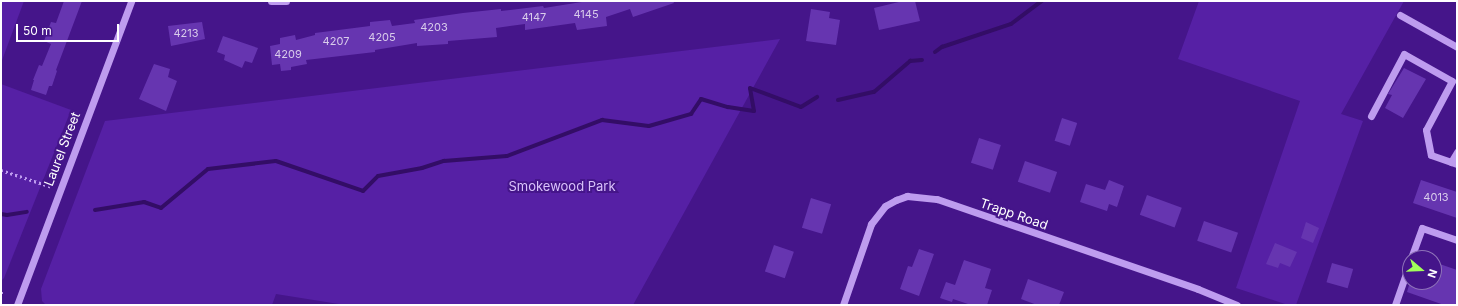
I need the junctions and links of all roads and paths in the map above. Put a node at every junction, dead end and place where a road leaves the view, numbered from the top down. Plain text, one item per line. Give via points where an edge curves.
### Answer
1 (131, 1) edge
2 (271, 1) edge
3 (286, 1) edge
4 (1400, 15) dead end
5 (1457, 47) edge
6 (1371, 116) dead end
7 (1457, 152) edge
8 (1454, 163) edge
9 (1, 170) edge
10 (60, 189) junction
11 (1457, 240) edge
12 (1414, 250) edge
13 (1402, 287) edge
14 (17, 305) edge
15 (843, 305) edge
16 (1237, 305) edge
17 (1396, 305) edge

1 - 10 street, Laurel Street
2 - 3 street
4 - 5 street
6 - 8 street via 1404,54 1452,81 1426,130 1431,155
7 - 8 street
9 - 10 path
10 - 14 street, Laurel Street
11 - 12 street via 1422,228
13 - 17 street
15 - 16 street, Trapp Road via 871,224 885,206 908,196 937,199 1198,289

